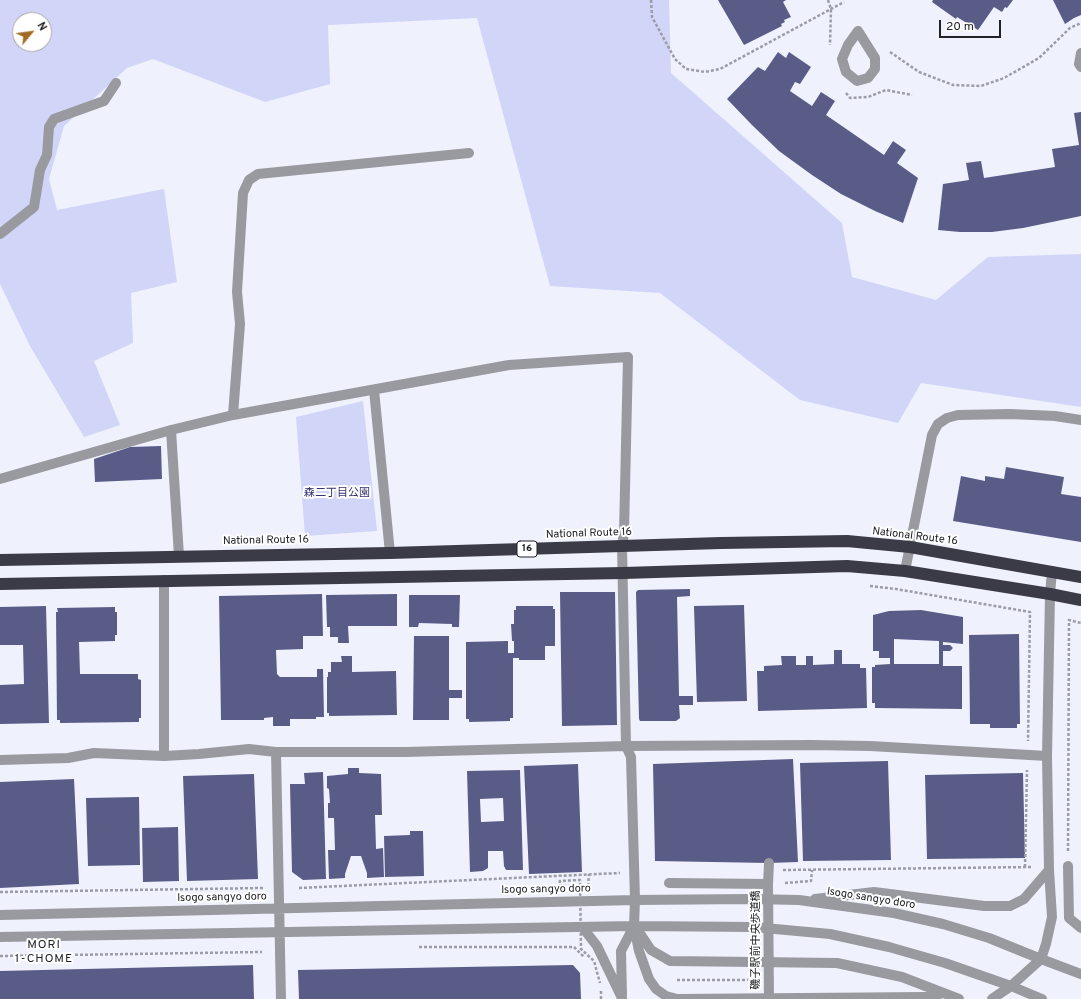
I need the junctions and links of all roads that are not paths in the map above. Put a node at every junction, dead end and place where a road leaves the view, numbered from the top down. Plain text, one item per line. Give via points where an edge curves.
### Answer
1 (858, 30) joint
2 (1081, 53) edge
3 (1081, 67) edge
4 (116, 83) dead end
5 (469, 153) dead end
6 (0, 234) edge
7 (374, 390) junction
8 (233, 415) junction
9 (1081, 420) edge
10 (172, 430) junction
11 (0, 479) edge
12 (622, 546) junction
13 (910, 547) junction
14 (390, 553) junction
15 (178, 556) junction
16 (0, 560) edge
17 (905, 571) junction
18 (1052, 571) junction
19 (624, 573) junction
20 (1081, 576) edge
21 (164, 580) junction
22 (0, 584) edge
23 (1050, 594) junction
24 (1081, 600) edge
25 (626, 746) junction
26 (276, 752) junction
27 (164, 756) junction
28 (1047, 756) junction
29 (0, 760) edge
30 (769, 863) dead end
31 (1068, 866) road end
32 (1049, 870) junction
33 (669, 883) dead end
34 (768, 884) junction
35 (635, 900) junction
36 (799, 900) junction
37 (279, 909) junction
38 (0, 914) edge
39 (634, 926) junction
40 (584, 928) junction
41 (1081, 928) edge
42 (280, 932) junction
43 (0, 937) edge
44 (1041, 959) junction
45 (1081, 974) edge
46 (1011, 986) junction
47 (622, 998) edge
48 (281, 999) edge
49 (769, 999) edge
50 (937, 999) edge
51 (959, 999) edge
52 (992, 999) edge
53 (1009, 999) edge
54 (1042, 999) edge

1 - 1 street via 874,58 875,69 868,78 857,81 846,72 842,59
2 - 3 street
4 - 6 street via 104,101 54,120 49,127 47,155 40,170 34,207
5 - 8 street via 258,174 249,180 243,193 237,292 240,324
7 - 8 street
7 - 12 street via 509,365 628,357
7 - 14 street
8 - 10 street
9 - 13 street via 1010,414 958,415 938,424 932,435
10 - 11 street
10 - 15 street
12 - 13 highway, National Route 16 / 16 via 847,541
12 - 14 highway, National Route 16 / 16
12 - 19 street
13 - 17 street
13 - 18 highway, National Route 16 / 16
14 - 15 highway, National Route 16 / 16
15 - 16 highway, National Route 16 / 16
17 - 19 highway via 847,566
17 - 23 highway
18 - 20 highway, National Route 16 / 16
18 - 23 street
19 - 21 highway
19 - 25 street
21 - 22 highway
21 - 27 street
23 - 24 highway
23 - 28 street
25 - 26 street via 405,752
25 - 28 street via 870,746
25 - 35 street via 631,758
26 - 27 street via 249,749
26 - 37 street
27 - 29 street via 94,753 68,758
28 - 32 street
30 - 34 street, bridge
31 - 41 street via 1069,918
32 - 36 street via 1024,899 1010,906 984,906 874,892
32 - 44 street via 1052,917
33 - 34 street, 磯子駅前中央歩道橋, bridge
34 - 49 street, 磯子駅前中央歩道橋, bridge
35 - 36 street, Isogo sangyo doro
35 - 37 street, Isogo sangyo doro
35 - 39 street
36 - 44 street, Isogo sangyo doro via 894,913 943,924 989,938
37 - 38 street, Isogo sangyo doro
37 - 42 street
39 - 40 street
39 - 46 street via 753,927 830,934 945,963
39 - 47 street via 622,951
39 - 50 street via 649,979 656,989 666,996 677,999
39 - 51 street via 650,950 670,961 837,963 902,977
40 - 42 street
40 - 47 street via 597,946
42 - 43 street
42 - 48 street
44 - 45 street, Isogo sangyo doro
44 - 46 street
46 - 52 street
46 - 53 street
46 - 54 street

